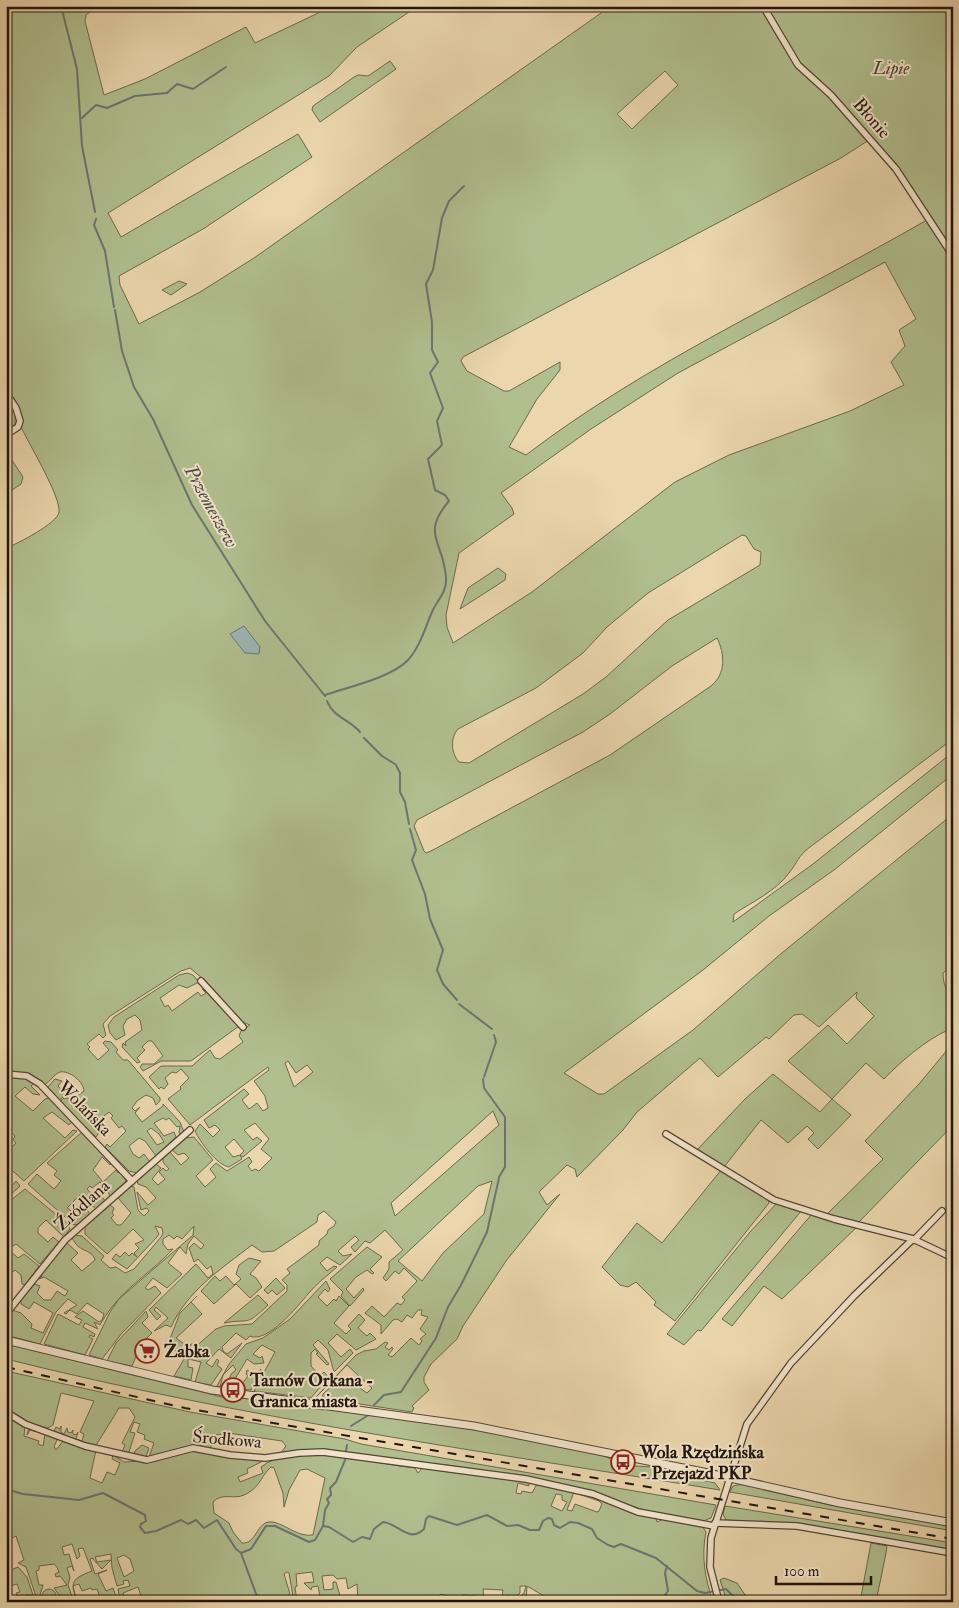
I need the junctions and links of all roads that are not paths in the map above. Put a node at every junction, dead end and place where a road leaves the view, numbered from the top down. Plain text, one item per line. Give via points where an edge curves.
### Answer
1 (763, 6) edge
2 (953, 256) edge
3 (6, 393) edge
4 (6, 435) edge
5 (201, 980) dead end
6 (244, 1027) dead end
7 (6, 1074) edge
8 (190, 1130) dead end
9 (666, 1134) dead end
10 (132, 1181) junction
11 (942, 1211) dead end
12 (914, 1240) junction
13 (953, 1258) edge
14 (6, 1314) edge
15 (6, 1340) edge
16 (6, 1412) edge
17 (729, 1477) junction
18 (953, 1523) edge
19 (715, 1525) junction
20 (953, 1554) edge
21 (719, 1600) edge

1 - 2 street, Błonie via 798,65 831,95 896,168
3 - 4 street via 19,416 19,425
5 - 6 street
7 - 10 street, Wolańska via 27,1076 40,1084
8 - 10 street, Źródlana
9 - 12 street via 774,1200
10 - 14 street, Źródlana via 64,1241
11 - 12 street
12 - 13 street
12 - 17 street via 854,1296 788,1366 746,1424
15 - 17 street via 212,1390 511,1433
16 - 19 street, Środkowa via 18,1421 47,1432 140,1459 157,1459 193,1448 265,1458 323,1452 526,1479 576,1489 638,1512
17 - 18 street via 824,1500
17 - 19 street
19 - 20 street, Środkowa via 798,1526
19 - 21 street via 710,1554

